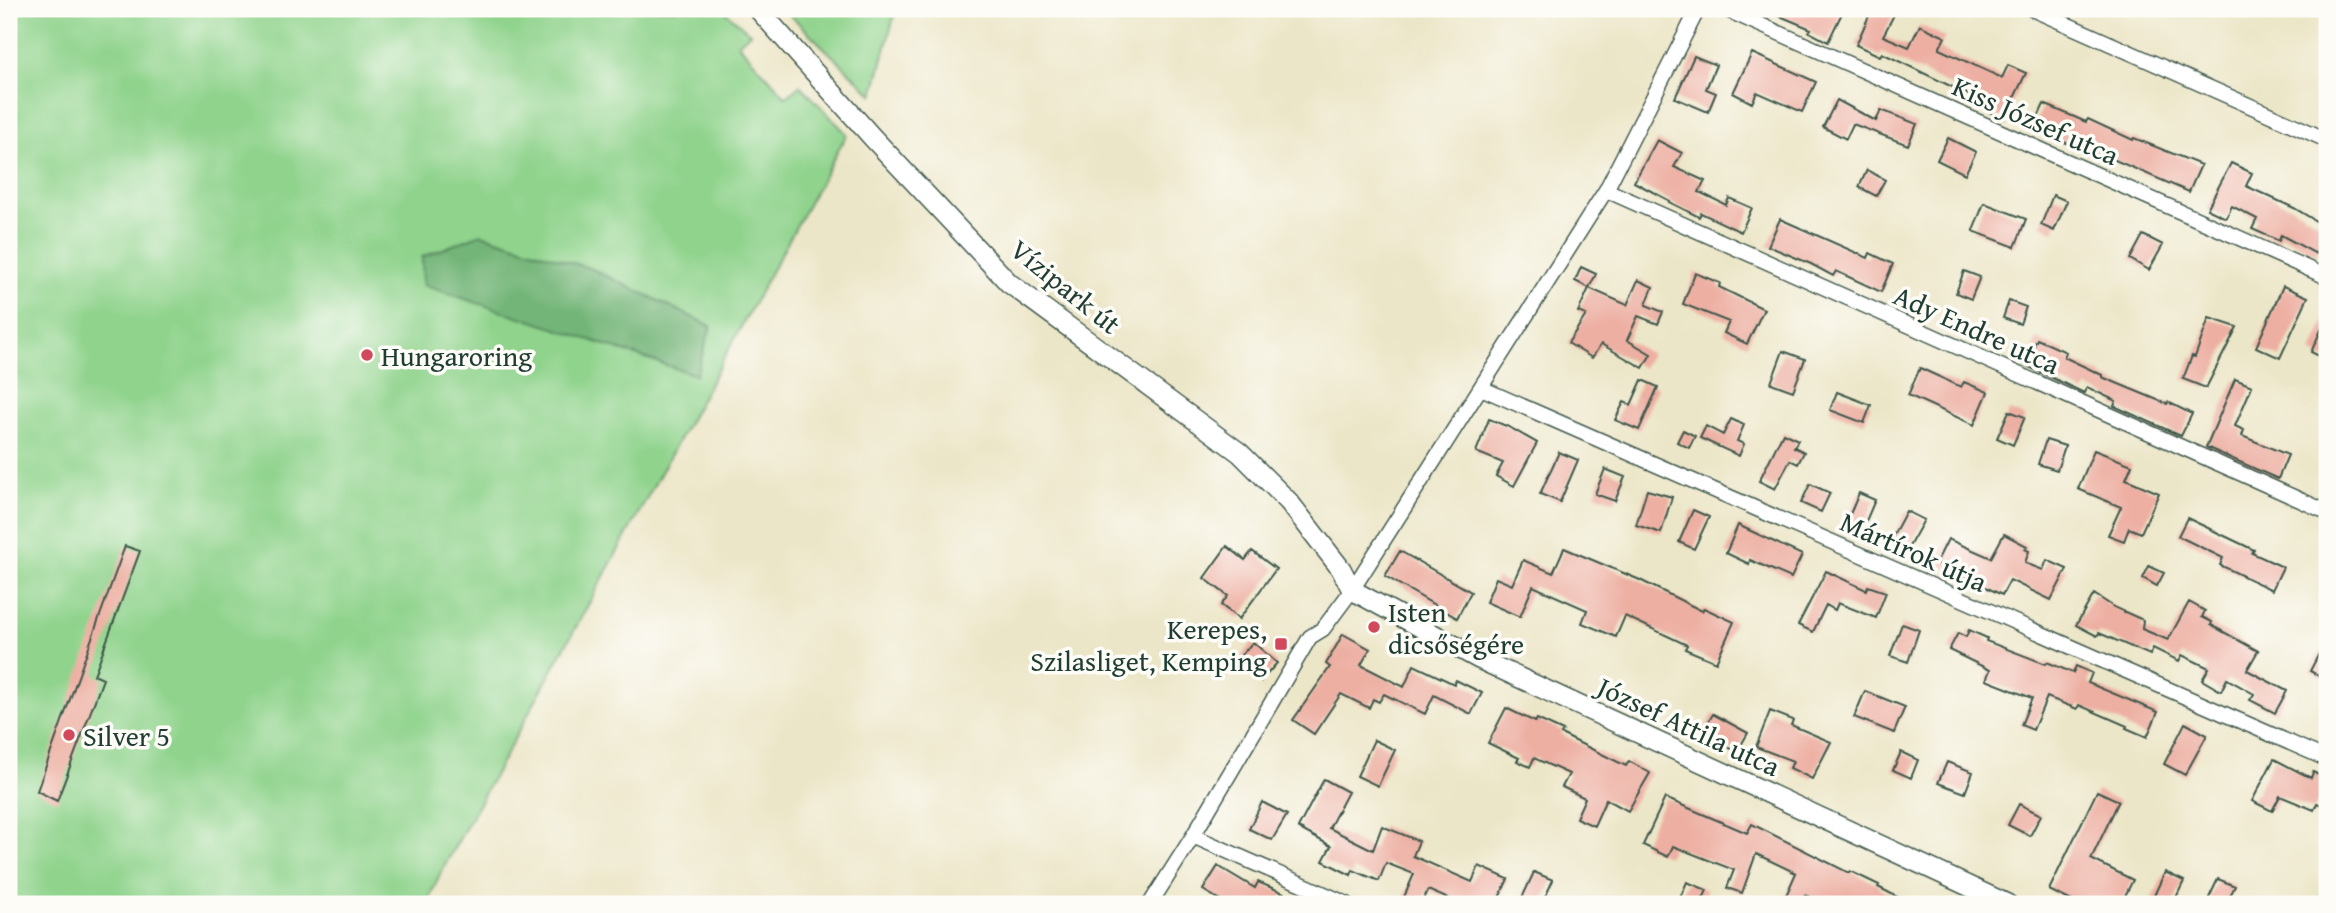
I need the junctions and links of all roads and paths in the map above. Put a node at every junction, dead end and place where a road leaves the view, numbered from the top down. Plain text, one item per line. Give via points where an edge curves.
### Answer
1 (758, 9) edge
2 (1698, 9) edge
3 (1725, 9) edge
4 (2032, 9) edge
5 (2327, 140) edge
6 (1606, 190) junction
7 (2327, 277) edge
8 (1482, 388) junction
9 (2327, 512) edge
10 (1352, 590) junction
11 (2327, 759) edge
12 (1193, 836) junction
13 (1150, 904) edge
14 (1347, 904) edge
15 (2007, 904) edge

1 - 10 street, Vízipark út via 1009,283 1240,453 1289,502
2 - 6 street
3 - 7 street, Kiss József utca
4 - 5 street
6 - 8 street
6 - 9 street, Ady Endre utca
8 - 10 street
8 - 11 street, Mártírok útja
10 - 12 street via 1323,629 1310,637
10 - 15 street, József Attila utca via 1479,659
12 - 13 street
12 - 14 street

